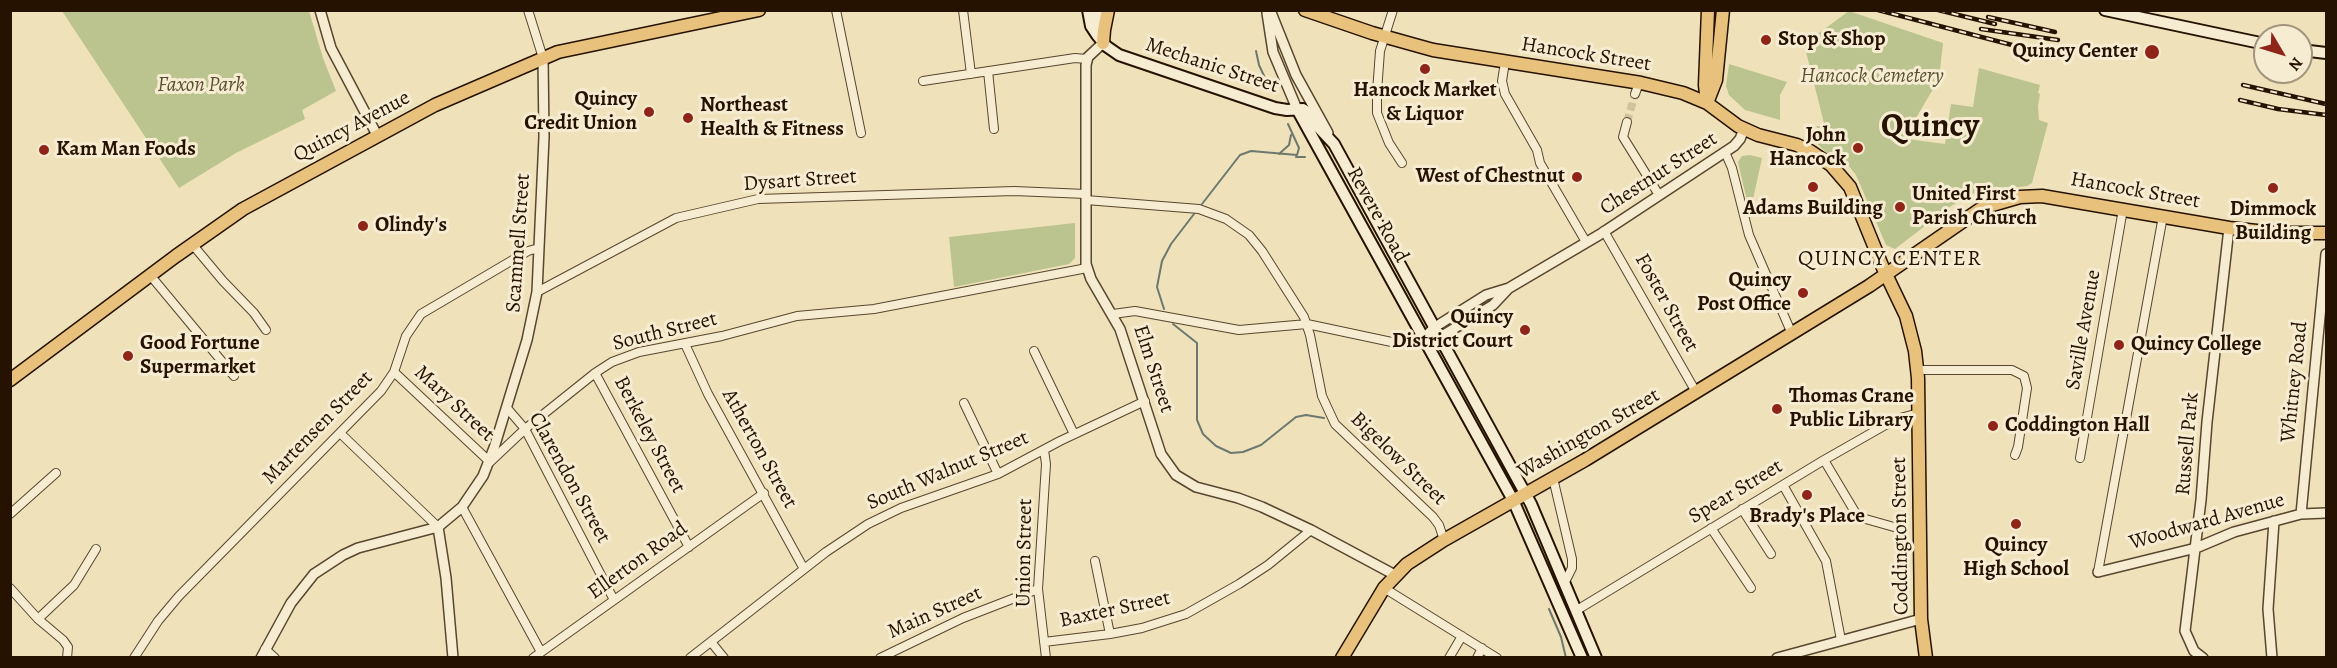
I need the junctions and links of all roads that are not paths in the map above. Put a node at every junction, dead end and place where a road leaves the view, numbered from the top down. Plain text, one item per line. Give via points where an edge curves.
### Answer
1 (320, 10) edge
2 (528, 10) edge
3 (836, 10) edge
4 (963, 10) edge
5 (1088, 10) edge
6 (1098, 10) edge
7 (1108, 10) edge
8 (1268, 10) edge
9 (1305, 10) edge
10 (1393, 10) edge
11 (1708, 10) edge
12 (1723, 10) edge
13 (2105, 10) edge
14 (757, 11) edge
15 (1384, 37) junction
16 (2253, 41) edge
17 (1103, 43) junction
18 (543, 58) junction
19 (1087, 60) junction
20 (1505, 62) junction
21 (988, 71) junction
22 (971, 74) junction
23 (923, 81) dead end
24 (1707, 103) junction
25 (1297, 109) junction
26 (1627, 122) tunnel mouth
27 (994, 129) dead end
28 (1744, 129) junction
29 (861, 133) dead end
30 (377, 135) junction
31 (1334, 144) junction
32 (1725, 152) junction
33 (1402, 163) dead end
34 (1659, 195) junction
35 (1086, 197) junction
36 (2123, 209) junction
37 (2163, 216) junction
38 (2229, 228) junction
39 (1604, 231) junction
40 (2326, 232) edge
41 (1586, 242) junction
42 (192, 244) junction
43 (539, 248) junction
44 (2326, 254) edge
45 (1087, 268) junction
46 (150, 275) junction
47 (1886, 275) junction
48 (537, 292) junction
49 (1113, 314) junction
50 (1307, 324) junction
51 (266, 330) dead end
52 (1438, 332) junction
53 (1792, 334) junction
54 (1423, 339) junction
55 (685, 344) junction
56 (1034, 351) dead end
57 (1918, 370) junction
58 (394, 372) junction
59 (595, 373) junction
60 (234, 376) dead end
61 (10, 380) edge
62 (1696, 392) junction
63 (1145, 401) junction
64 (964, 403) dead end
65 (507, 408) junction
66 (1919, 413) junction
67 (525, 429) junction
68 (340, 433) junction
69 (1074, 434) junction
70 (1044, 450) junction
71 (2015, 455) dead end
72 (2080, 458) dead end
73 (1824, 460) junction
74 (490, 462) junction
75 (56, 473) dead end
76 (998, 474) junction
77 (1553, 478) junction
78 (1783, 485) junction
79 (764, 493) junction
80 (1525, 494) junction
81 (1513, 500) junction
82 (462, 507) junction
83 (1742, 509) junction
84 (2326, 513) edge
85 (10, 514) edge
86 (2301, 514) junction
87 (2274, 521) junction
88 (438, 527) junction
89 (1894, 527) dead end
90 (1711, 528) junction
91 (1311, 530) junction
92 (1444, 540) junction
93 (689, 547) junction
94 (2196, 548) junction
95 (96, 549) dead end
96 (1771, 554) dead end
97 (1095, 561) dead end
98 (804, 569) junction
99 (2098, 572) joint
100 (1395, 575) junction
101 (1565, 582) junction
102 (10, 588) edge
103 (1384, 588) junction
104 (1751, 588) dead end
105 (1038, 589) junction
106 (614, 600) junction
107 (1577, 610) junction
108 (38, 619) junction
109 (1921, 619) junction
110 (1110, 634) junction
111 (1462, 636) junction
112 (1841, 640) junction
113 (711, 642) junction
114 (1044, 642) junction
115 (1482, 648) junction
116 (541, 652) junction
117 (263, 653) edge
118 (68, 656) edge
119 (134, 657) edge
120 (275, 657) edge
121 (453, 657) edge
122 (533, 657) edge
123 (690, 657) edge
124 (724, 657) edge
125 (880, 657) edge
126 (1046, 657) edge
127 (1342, 657) edge
128 (1449, 657) edge
129 (1477, 657) edge
130 (1497, 657) edge
131 (1582, 657) edge
132 (1596, 657) edge
133 (1777, 657) edge
134 (1926, 657) edge
135 (2203, 657) edge
136 (2272, 657) edge

1 - 30 street via 335,57
2 - 18 street
3 - 29 street
4 - 22 street
5 - 17 main road via 1091,26
6 - 17 main road
7 - 17 main road
8 - 25 street via 1273,52
8 - 31 street, Revere Road via 1296,75
9 - 15 main road, Hancock Street
10 - 15 street
11 - 24 main road
12 - 24 main road via 1716,80
13 - 16 main road
14 - 18 main road, Quincy Avenue
15 - 20 main road, Hancock Street
15 - 33 street via 1377,113
17 - 19 street
17 - 25 main road, Mechanic Street via 1133,60 1275,108
18 - 30 main road, Quincy Avenue via 443,101
18 - 43 street, Scammell Street
19 - 21 street via 1075,58
19 - 35 street, Elm Street
20 - 24 main road, Hancock Street via 1683,93
20 - 41 street via 1503,90
21 - 22 street
21 - 27 street
22 - 23 street
24 - 28 main road, Hancock Street
25 - 31 main road, Mechanic Street via 1308,111
25 - 54 main road, Revere Road
26 - 34 street via 1623,137
28 - 32 street, Chestnut Street via 1737,143
28 - 47 main road, Hancock Street via 1810,151 1843,178 1850,186
30 - 42 main road, Quincy Avenue via 269,194
31 - 52 main road, Revere Road
32 - 34 street, Chestnut Street
32 - 53 street via 1749,235
34 - 39 street, Chestnut Street
35 - 45 street, Elm Street
35 - 48 street, Dysart Street via 1014,191 758,199 676,218
35 - 50 street, Bigelow Street via 1199,209 1232,222 1258,245
36 - 37 main road, Hancock Street
36 - 47 main road, Hancock Street via 2042,196 1998,202 1965,218
36 - 72 street, Saville Avenue
37 - 38 main road, Hancock Street
37 - 99 street
38 - 40 main road, Hancock Street via 2275,233
38 - 94 street, Russell Park
39 - 41 street, Chestnut Street
39 - 62 street, Foster Street
41 - 52 street, Chestnut Street via 1509,288 1486,295
42 - 46 main road, Quincy Avenue
42 - 51 street
43 - 48 street, Scammell Street
43 - 58 street, Martensen Street via 528,250 421,314 406,336
44 - 86 street, Whitney Road
45 - 49 street, Elm Street
45 - 55 street, South Street via 874,309 797,316
46 - 60 street
46 - 61 main road, Quincy Avenue
47 - 53 main road, Washington Street
47 - 57 main road, Coddington Street via 1912,333
48 - 65 street, Scammell Street
49 - 50 street via 1135,310 1239,330
49 - 63 street, Elm Street
50 - 54 street via 1401,344
50 - 92 street, Bigelow Street via 1322,396 1333,421 1433,517
52 - 54 street, Chestnut Street
52 - 80 main road, Revere Road
53 - 62 main road, Washington Street
54 - 81 main road, Revere Road
55 - 59 street, South Street via 639,352
55 - 79 street, Atherton Street via 708,394
56 - 69 street
57 - 66 main road, Coddington Street
57 - 71 street via 2012,370 2024,376 2026,388
58 - 68 street, Martensen Street
58 - 74 street, Mary Street
59 - 67 street, South Street
59 - 93 street, Berkeley Street
62 - 77 main road, Washington Street
63 - 69 street, South Walnut Street
63 - 91 street, Elm Street via 1161,454 1176,475 1196,487 1250,502
64 - 76 street
65 - 67 street, Clarendon Street
65 - 74 street, Scammell Street
66 - 73 street, Spear Street via 1896,419
66 - 109 main road, Coddington Street
67 - 74 street, South Street
67 - 106 street, Clarendon Street
68 - 88 street
68 - 119 street, Martensen Street via 179,596
69 - 70 street, South Walnut Street
70 - 76 street, South Walnut Street
70 - 105 street, Union Street
73 - 78 street, Spear Street
73 - 89 street via 1855,512 1871,522
74 - 82 street, South Street
75 - 85 street
76 - 98 street, South Walnut Street via 884,515
77 - 80 main road, Washington Street
77 - 101 street via 1572,559
78 - 83 street, Spear Street
78 - 112 street via 1826,561
79 - 93 street, Ellerton Road
79 - 98 street, Atherton Street
80 - 81 main road, Washington Street
80 - 101 main road, Revere Road
81 - 92 main road, Washington Street
81 - 131 main road, Revere Road
82 - 88 street, South Street
82 - 116 street
83 - 90 street, Spear Street
83 - 96 street
84 - 86 street, Woodward Avenue
86 - 87 street, Woodward Avenue
87 - 94 street, Woodward Avenue
87 - 136 street via 2268,609
88 - 117 street, South Street via 358,548 326,565 291,603
88 - 121 street
90 - 104 street
90 - 107 street, Spear Street
91 - 100 street, Elm Street
91 - 110 street, Baxter Street via 1268,565 1186,614
92 - 100 main road, Washington Street
93 - 106 street, Ellerton Road
94 - 99 street, Woodward Avenue
94 - 135 street, Russell Park via 2185,631 2194,651
95 - 108 street via 74,585
97 - 110 street
98 - 113 street, South Walnut Street
100 - 103 main road, Washington Street
101 - 107 main road, Revere Road
102 - 108 street
103 - 111 street
103 - 127 main road, Washington Street
105 - 114 street, Union Street
105 - 125 street, Main Street via 963,618
106 - 116 street, Ellerton Road
107 - 132 main road, Revere Road
108 - 118 street via 63,640
109 - 112 street
109 - 134 main road, Coddington Street
110 - 114 street, Baxter Street
111 - 115 street
111 - 128 street
112 - 133 street
113 - 123 street, South Walnut Street
113 - 124 street
114 - 126 street, Union Street
115 - 129 street
115 - 130 street
116 - 122 street, Ellerton Road
117 - 120 street

